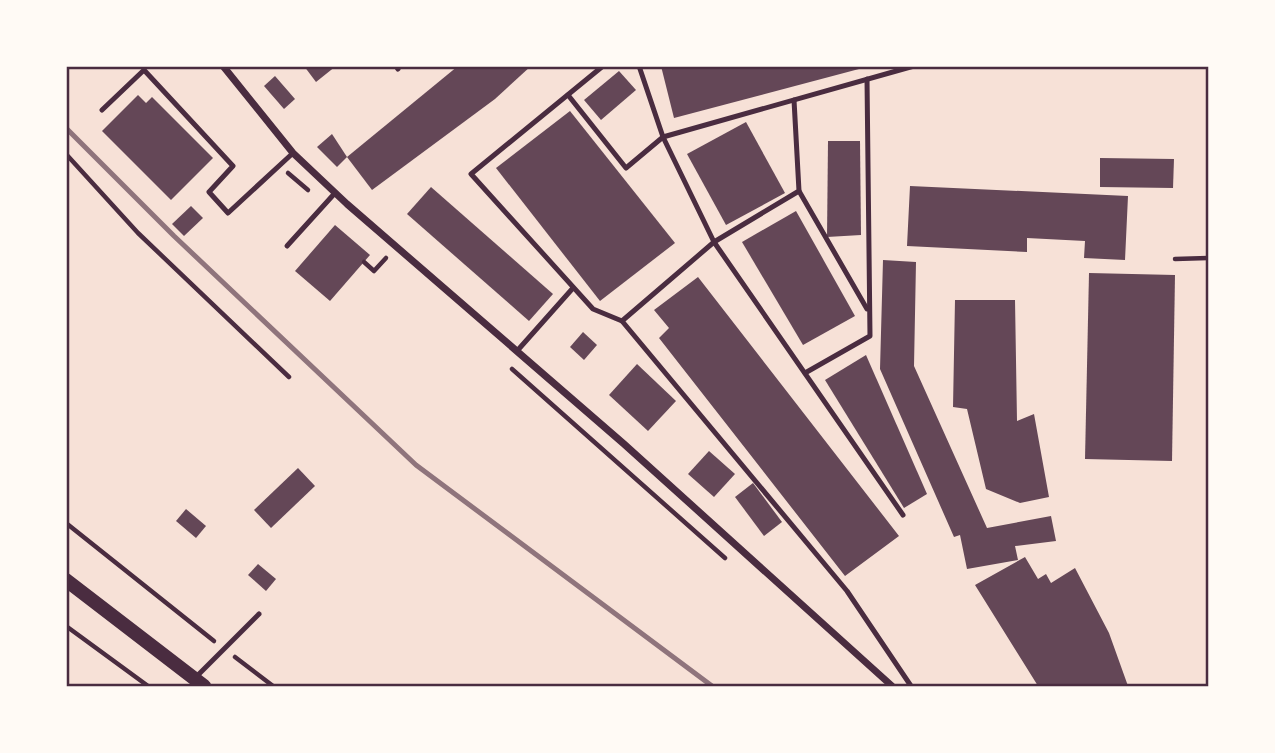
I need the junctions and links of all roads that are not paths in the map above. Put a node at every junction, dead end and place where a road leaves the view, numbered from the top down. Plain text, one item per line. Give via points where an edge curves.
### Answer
1 (223, 66) edge
2 (603, 66) edge
3 (639, 66) edge
4 (914, 66) edge
5 (867, 79) junction
6 (568, 95) junction
7 (794, 100) junction
8 (102, 110) dead end
9 (663, 137) junction
10 (293, 153) junction
11 (799, 191) junction
12 (335, 193) junction
13 (714, 242) junction
14 (287, 246) dead end
15 (573, 288) junction
16 (869, 312) junction
17 (622, 321) junction
18 (517, 351) junction
19 (805, 373) junction
20 (903, 515) dead end
21 (66, 580) edge
22 (259, 614) dead end
23 (199, 683) edge
24 (892, 687) edge
25 (911, 687) edge

1 - 10 street
2 - 6 lane
3 - 9 lane
4 - 5 lane
5 - 7 lane
5 - 16 lane
6 - 9 lane via 626,169
6 - 15 lane via 471,174
7 - 9 lane
7 - 11 lane
8 - 10 lane via 144,70 233,166 209,192 228,213
9 - 13 lane
10 - 12 street
11 - 13 lane
11 - 16 lane
12 - 14 lane
12 - 18 street
13 - 17 lane
13 - 19 lane
15 - 17 lane via 593,309
15 - 18 lane
16 - 19 lane via 870,337
17 - 25 lane via 847,591
18 - 24 street
19 - 20 lane
21 - 23 main road
22 - 23 lane

